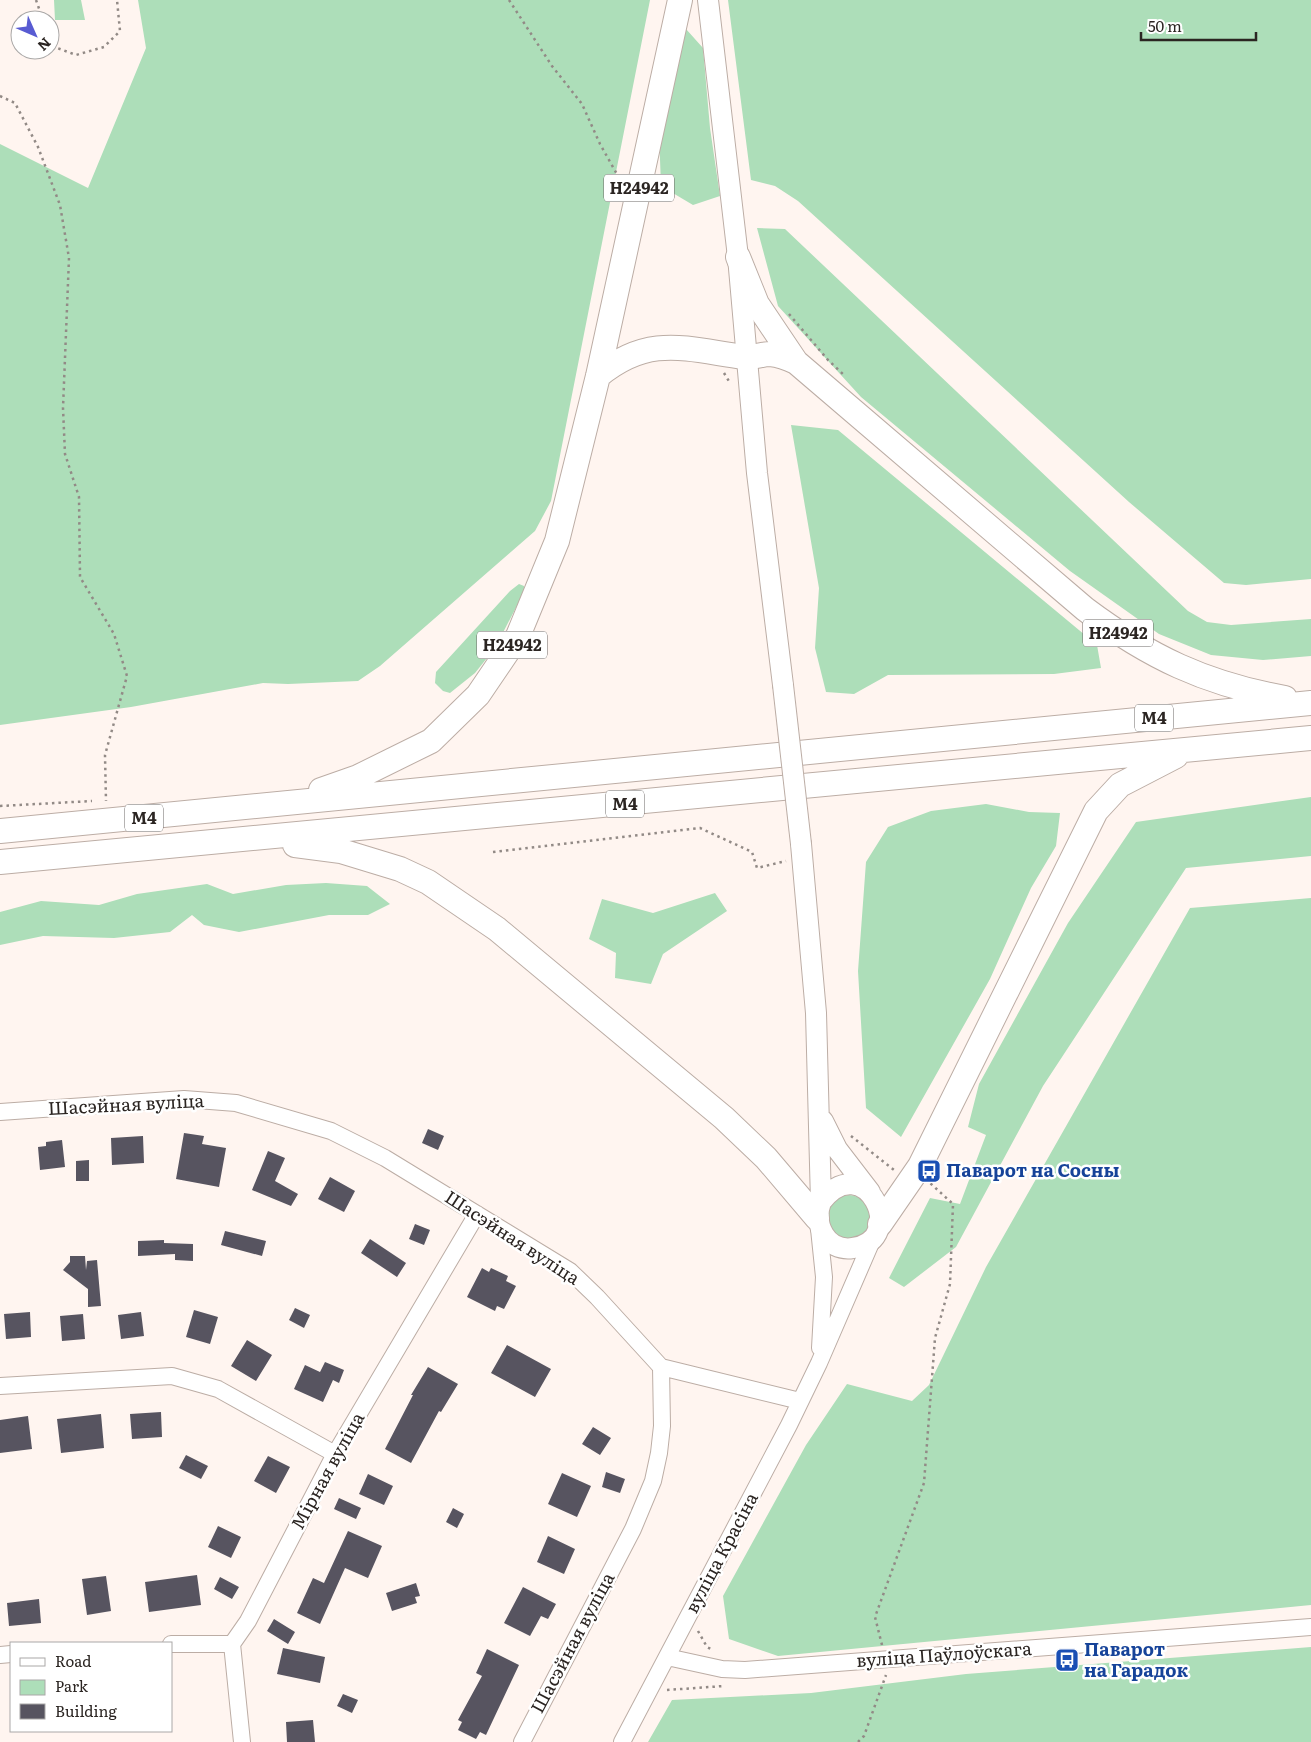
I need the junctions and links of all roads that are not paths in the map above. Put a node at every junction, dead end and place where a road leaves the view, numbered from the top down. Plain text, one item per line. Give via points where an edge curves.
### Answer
1 (680, 0) edge
2 (708, 0) edge
3 (738, 257) junction
4 (746, 357) junction
5 (796, 362) junction
6 (598, 376) junction
7 (1311, 703) edge
8 (1311, 738) edge
9 (1194, 748) junction
10 (287, 802) junction
11 (0, 831) edge
12 (246, 839) junction
13 (0, 862) edge
14 (0, 1112) edge
15 (820, 1114) junction
16 (872, 1195) junction
17 (477, 1214) junction
18 (819, 1216) junction
19 (877, 1230) junction
20 (819, 1363) junction
21 (662, 1367) junction
22 (0, 1386) edge
23 (800, 1401) junction
24 (335, 1454) junction
25 (1311, 1627) edge
26 (172, 1644) edge
27 (232, 1644) junction
28 (667, 1657) junction
29 (242, 1742) edge
30 (522, 1742) edge
31 (622, 1742) edge

1 - 6 highway, Н24942
2 - 3 main road, Н24942
3 - 4 main road, Н24942
3 - 5 highway, Н24942 via 756,304
4 - 5 highway, Н24942 via 770,354
4 - 6 highway, Н24942 via 683,347 632,353
4 - 15 main road, bridge via 816,1013
5 - 7 highway, Н24942 via 1048,579 1118,634 1162,660 1207,678 1248,691
6 - 10 highway, Н24942 via 557,541 518,636 483,688 453,722 424,745 358,777
7 - 10 highway, М4
8 - 9 highway, М4
9 - 12 highway, М4
9 - 19 highway via 1137,774 1120,785 1096,811 920,1166
10 - 11 highway, М4
12 - 13 highway, М4
12 - 18 highway via 341,851 400,869 428,882 551,971 724,1118
14 - 17 street, Шасэйная вуліца via 184,1098 236,1103 331,1131 385,1158
15 - 16 main road via 837,1149
15 - 18 main road
16 - 18 main road via 852,1185 840,1186 828,1192
16 - 19 main road via 880,1209
17 - 21 street, Шасэйная вуліца via 570,1271
17 - 24 street, Мірная вуліца
18 - 19 main road via 831,1243 842,1248 863,1245
18 - 20 street, вуліца Красіна via 824,1277
19 - 20 street, вуліца Красіна
20 - 23 street, вуліца Красіна
21 - 23 street
21 - 30 street, Шасэйная вуліца via 660,1453 653,1481 633,1529
22 - 24 street via 172,1376 218,1390
23 - 28 street, вуліца Красіна
24 - 27 street, Мірная вуліца via 248,1621
25 - 28 street, вуліца Паўлоўскага via 885,1667 722,1669
26 - 27 street
27 - 29 street
28 - 31 street, вуліца Красіна

